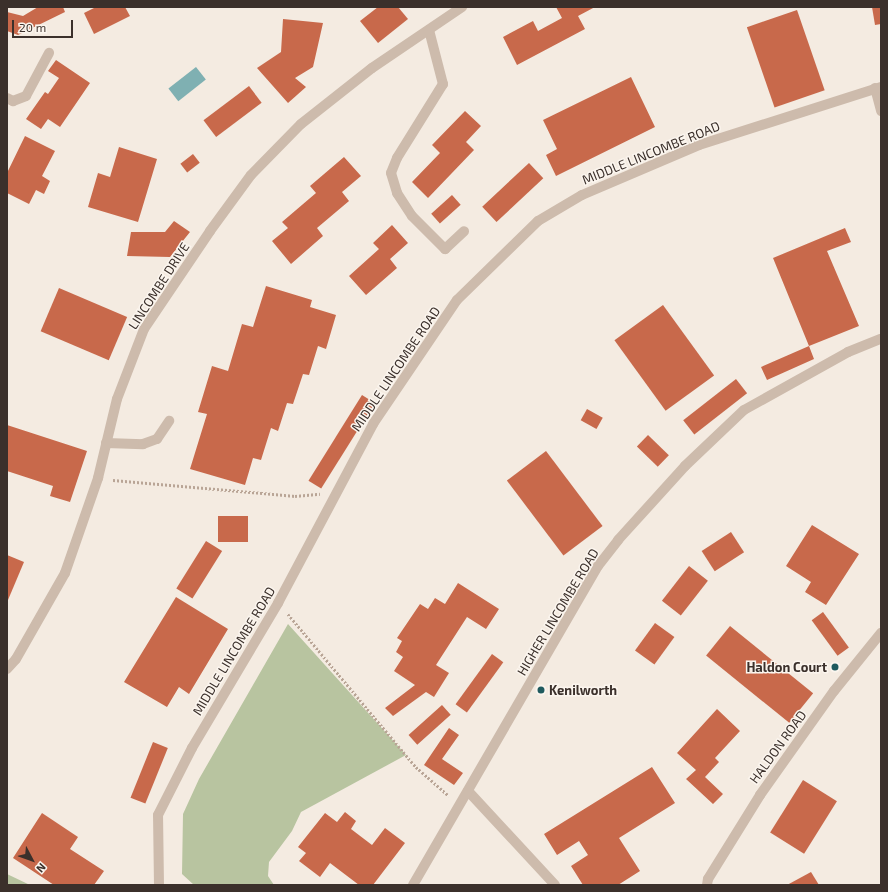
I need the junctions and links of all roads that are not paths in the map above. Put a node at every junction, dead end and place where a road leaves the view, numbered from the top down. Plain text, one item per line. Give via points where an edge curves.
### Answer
1 (462, 7) edge
2 (430, 30) junction
3 (49, 53) dead end
4 (878, 87) edge
5 (7, 98) edge
6 (881, 111) edge
7 (464, 231) dead end
8 (881, 339) edge
9 (169, 421) dead end
10 (106, 443) junction
11 (881, 633) edge
12 (7, 669) edge
13 (468, 791) junction
14 (159, 885) edge
15 (413, 885) edge
16 (555, 885) edge
17 (707, 885) edge

1 - 2 street, LINCOMBE DRIVE
2 - 7 street via 443,84 391,173 397,193 412,216 445,248
2 - 10 street, LINCOMBE DRIVE via 372,68 301,124 251,175 144,329 117,399
3 - 5 street via 26,96 13,101
4 - 6 street
4 - 14 street, MIDDLE LINCOMBE ROAD via 699,145 582,195 538,221 458,300 373,424 278,603 192,748 158,815
8 - 13 street, HIGHER LINCOMBE ROAD via 848,352 744,410 685,466 598,566
9 - 10 street via 157,439 143,444
10 - 12 street, LINCOMBE DRIVE via 98,478 65,573 16,659
11 - 17 street, HALDON ROAD via 834,691 760,795
13 - 15 street, HIGHER LINCOMBE ROAD
13 - 16 street

